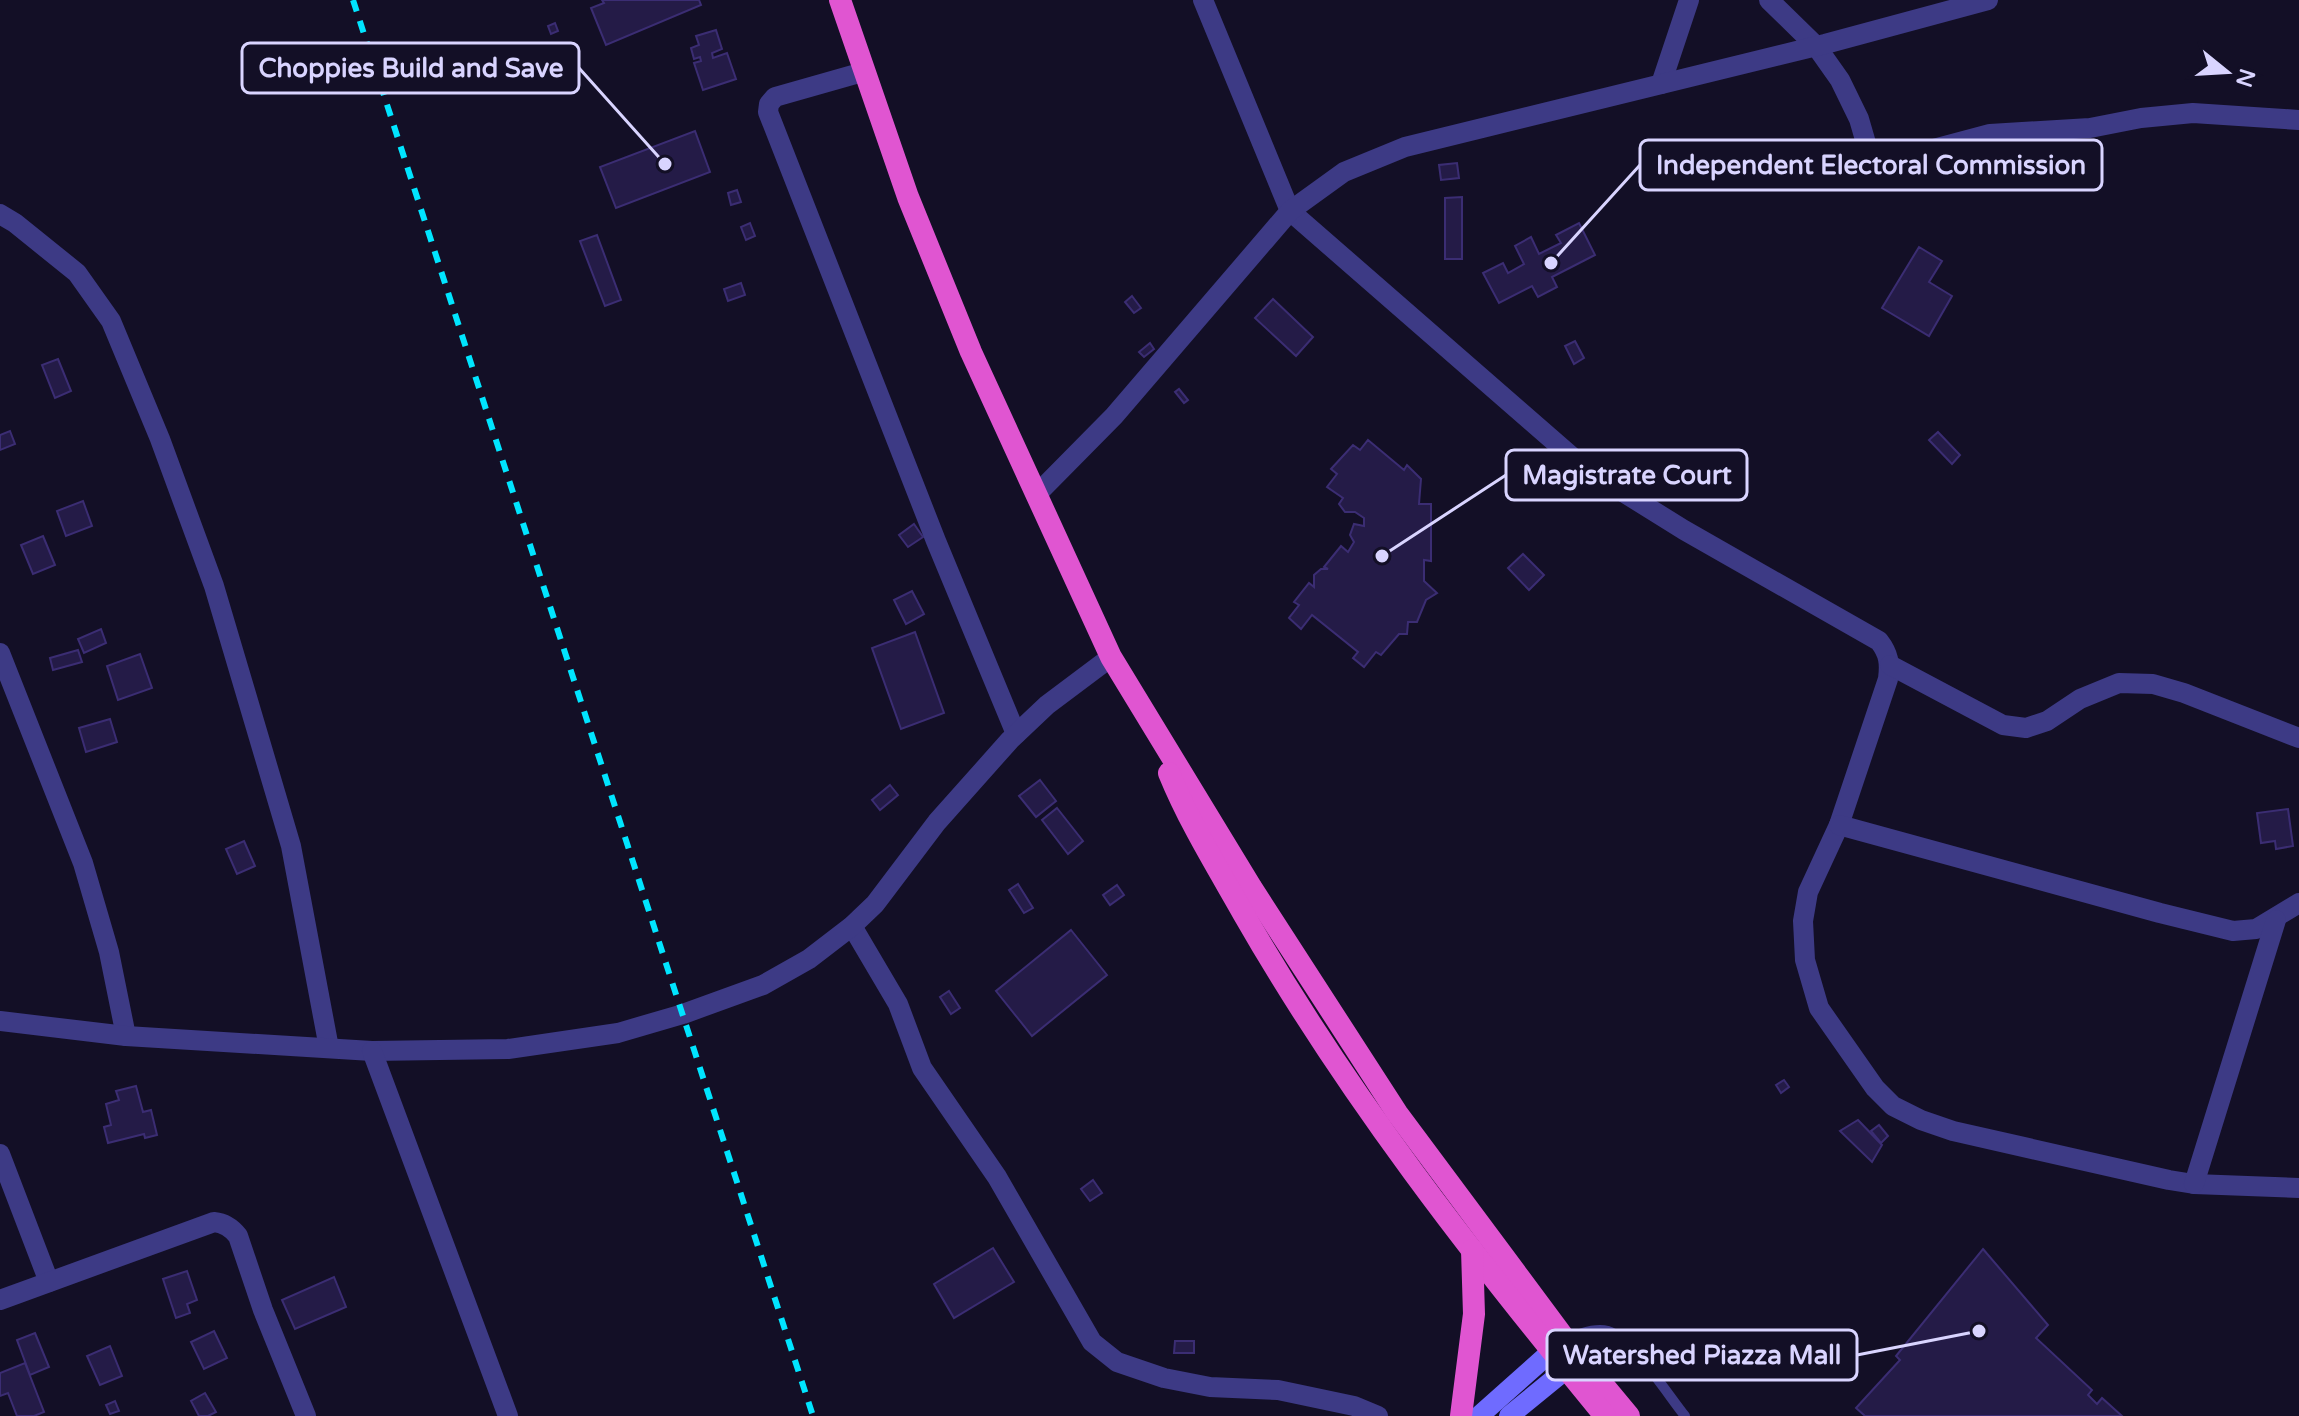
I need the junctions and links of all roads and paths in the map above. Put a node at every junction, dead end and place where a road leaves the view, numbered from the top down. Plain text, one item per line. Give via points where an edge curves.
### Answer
1 (840, 0) edge
2 (1203, 0) edge
3 (1689, 0) edge
4 (1769, 0) edge
5 (1988, 0) edge
6 (1816, 46) junction
7 (863, 72) junction
8 (1661, 84) junction
9 (2299, 120) edge
10 (1290, 211) junction
11 (0, 214) edge
12 (1036, 495) junction
13 (0, 653) edge
14 (1111, 657) junction
15 (1890, 665) junction
16 (1145, 717) junction
17 (1016, 734) junction
18 (2299, 738) edge
19 (1839, 825) junction
20 (2299, 903) edge
21 (2276, 920) junction
22 (852, 926) junction
23 (0, 1021) edge
24 (126, 1036) junction
25 (329, 1048) junction
26 (372, 1051) junction
27 (0, 1154) edge
28 (2194, 1184) junction
29 (2299, 1188) edge
30 (1472, 1250) junction
31 (49, 1282) junction
32 (0, 1300) edge
33 (1607, 1331) junction
34 (1558, 1345) junction
35 (1573, 1364) junction
36 (306, 1416) edge
37 (508, 1416) edge
38 (1378, 1416) edge
39 (1461, 1416) edge
40 (1479, 1416) edge
41 (1509, 1416) edge
42 (1605, 1416) edge
43 (1629, 1416) edge
44 (1685, 1416) edge

1 - 7 highway
2 - 10 street
3 - 8 street
4 - 6 street
5 - 6 street
6 - 8 street
6 - 9 street via 1840,80 1874,157 1930,150 1990,134 2090,128 2193,113
7 - 12 highway via 971,352
7 - 17 street via 775,97 768,112
8 - 10 street via 1405,147 1344,172
10 - 12 street via 1114,416
10 - 15 street via 1586,469 1879,641
11 - 25 street via 77,273 111,321 160,439 214,586 291,846
12 - 14 highway
13 - 24 street via 83,863
14 - 16 highway
14 - 17 street
15 - 18 street via 2003,725 2026,728 2047,721 2080,699 2119,683 2153,684
15 - 19 street
16 - 30 highway via 1183,807 1286,987 1383,1133
16 - 34 highway via 1397,1113
17 - 22 street
19 - 21 street via 2233,931
19 - 28 street via 1808,892 1805,960 1819,1008 1875,1088 1893,1106 1953,1131
20 - 21 street
21 - 28 street
22 - 26 street via 763,985 618,1033 508,1049
22 - 38 street via 898,1004 922,1068 997,1177 1092,1342 1117,1362 1164,1378 1210,1387 1278,1390
23 - 24 street
24 - 25 street
25 - 26 street
26 - 37 street
27 - 31 street
28 - 29 street
30 - 34 highway
30 - 39 highway via 1474,1314
31 - 32 street
31 - 36 street via 214,1222 227,1225 238,1236
33 - 34 lane via 1591,1331
33 - 35 lane
33 - 44 lane via 1625,1339
34 - 35 highway
34 - 40 main road
35 - 41 main road
35 - 42 highway
35 - 43 highway

